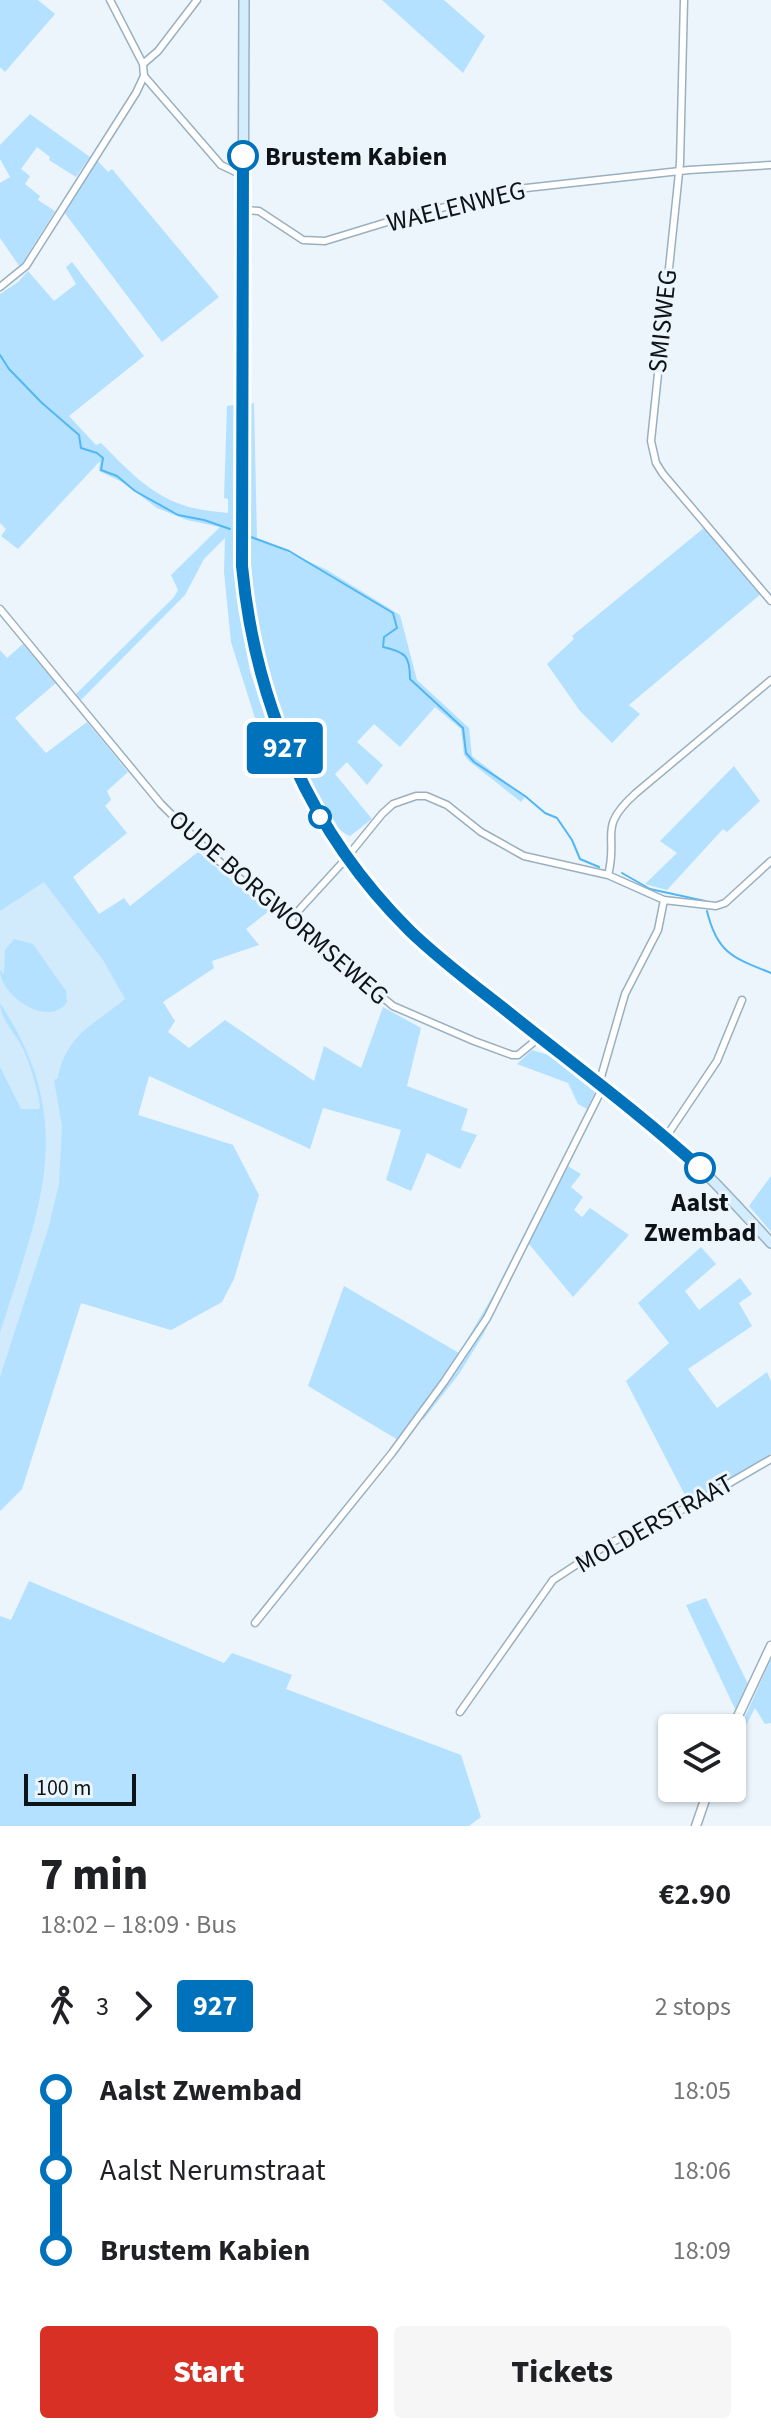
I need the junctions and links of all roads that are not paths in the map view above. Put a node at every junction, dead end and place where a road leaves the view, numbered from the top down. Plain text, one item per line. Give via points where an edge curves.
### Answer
1 (110, 0) edge
2 (197, 0) edge
3 (244, 0) edge
4 (684, 0) edge
5 (143, 64) junction
6 (144, 76) junction
7 (771, 165) edge
8 (679, 172) junction
9 (242, 175) junction
10 (242, 210) junction
11 (0, 287) edge
12 (771, 601) edge
13 (0, 609) edge
14 (771, 680) edge
15 (346, 857) junction
16 (771, 861) edge
17 (608, 875) junction
18 (664, 900) junction
19 (289, 921) junction
20 (742, 1000) dead end
21 (540, 1037) junction
22 (601, 1086) junction
23 (666, 1137) junction
24 (771, 1243) edge
25 (771, 1459) edge
26 (255, 1623) dead end
27 (771, 1646) edge
28 (460, 1712) dead end
29 (739, 1714) edge
30 (704, 1802) edge
31 (696, 1826) edge

1 - 5 street
2 - 5 street
3 - 9 main road
4 - 8 street, SMISWEG
5 - 6 street
6 - 9 street via 221,165
6 - 11 street via 26,266
7 - 8 street, WAELENWEG
8 - 10 street, WAELENWEG via 517,189 325,241 303,240 264,214
8 - 12 street, SMISWEG via 653,407 653,452 672,486
9 - 10 main road
10 - 15 main road via 240,532 249,625 265,694 286,751
13 - 19 street, OUDE BORGWORMSEWEG via 181,827
14 - 17 street via 617,812 610,830 613,858
15 - 17 street via 393,804 426,796 524,856
15 - 19 street
15 - 21 main road via 420,940
16 - 18 street via 725,903
17 - 18 street
18 - 22 street via 658,930 625,994
19 - 21 street, OUDE BORGWORMSEWEG via 406,1013 512,1055
20 - 23 street via 717,1061
21 - 22 main road
22 - 23 main road
22 - 26 street via 487,1318 392,1453
23 - 24 main road
25 - 28 street, MOLDERSTRAAT via 690,1506 608,1544 553,1580
27 - 29 street
30 - 31 street

